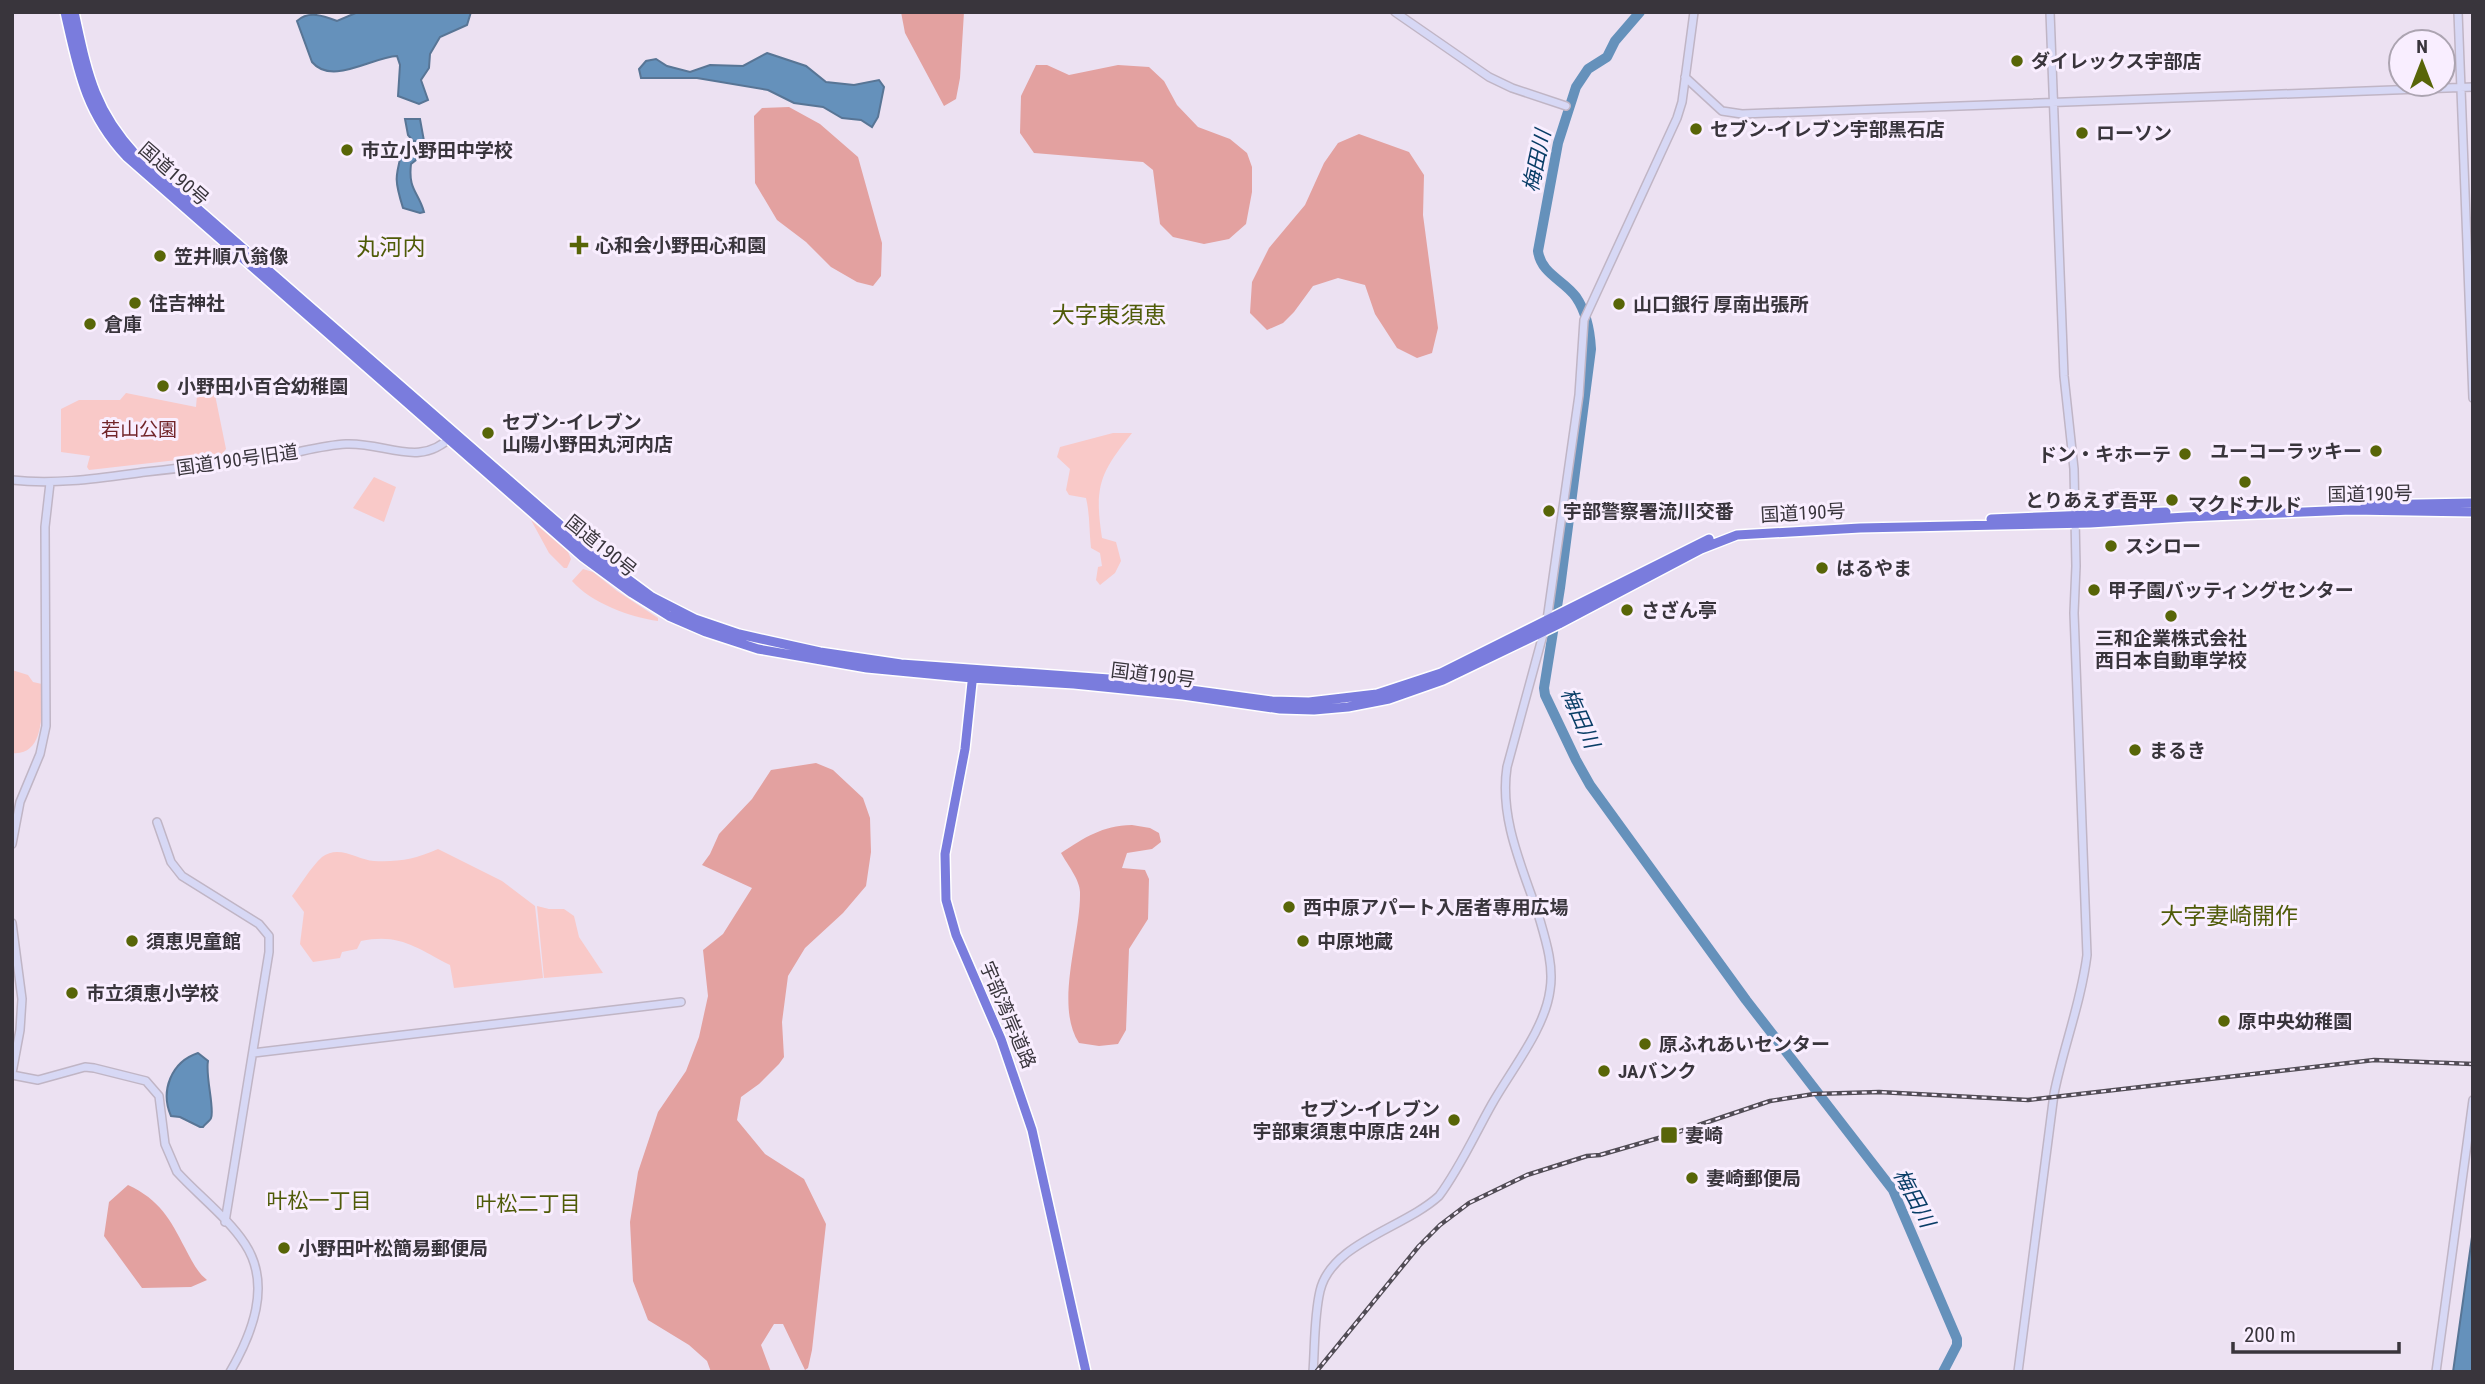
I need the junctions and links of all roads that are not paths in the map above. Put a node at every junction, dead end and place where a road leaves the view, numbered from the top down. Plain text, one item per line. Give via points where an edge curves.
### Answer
1 (65, 12) edge
2 (74, 12) edge
3 (1395, 12) edge
4 (1694, 12) edge
5 (2050, 12) edge
6 (2458, 12) edge
7 (1685, 77) junction
8 (2473, 87) edge
9 (2460, 88) junction
10 (2054, 103) junction
11 (1566, 106) dead end
12 (2473, 398) edge
13 (452, 436) junction
14 (12, 480) edge
15 (50, 483) junction
16 (2473, 503) edge
17 (2473, 512) edge
18 (2075, 520) junction
19 (1551, 623) junction
20 (973, 674) junction
21 (157, 822) dead end
22 (12, 844) edge
23 (12, 923) edge
24 (681, 1002) dead end
25 (16, 1030) edge
26 (253, 1053) junction
27 (12, 1074) edge
28 (2473, 1100) edge
29 (226, 1222) junction
30 (1313, 1368) edge
31 (230, 1372) edge
32 (1086, 1372) edge
33 (2018, 1372) edge
34 (2436, 1372) edge

1 - 13 highway, 国道190号 via 84,90 116,146
2 - 13 highway, 国道190号 via 96,99 125,143
3 - 11 street via 1489,77
4 - 7 street
5 - 10 street
6 - 9 street
7 - 10 street via 1715,106 1730,113
7 - 19 street via 1677,118 1584,320
8 - 9 street
9 - 10 street
9 - 12 street
10 - 18 street via 2064,376
13 - 15 street, 国道190号旧道 via 432,451 418,453 344,444
13 - 20 highway, 国道190号 via 590,551 652,597 685,614 789,647
14 - 15 street, 国道190号旧道
15 - 22 street via 45,527 46,726 20,803
16 - 18 highway, 国道190号
17 - 18 highway, 国道190号 via 2351,510
18 - 19 highway, 国道190号 via 1737,535
18 - 33 street via 2074,613 2087,955 2052,1104
19 - 20 highway, 国道190号 via 1424,680 1331,701 1272,701 1109,679
19 - 30 street via 1505,776 1513,839 1550,960 1546,1008 1438,1196 1423,1210 1345,1253 1327,1273 1320,1292
20 - 32 highway, 宇部湾岸道路 via 965,749 945,854 946,900 1032,1130
21 - 26 street via 171,862 182,876 259,924 269,936
23 - 25 street via 21,983
24 - 26 street
25 - 27 street
26 - 29 street
27 - 29 street via 38,1080 94,1068 146,1081 159,1096 165,1144 177,1172
28 - 34 street
29 - 31 street via 245,1244 258,1282 251,1329

